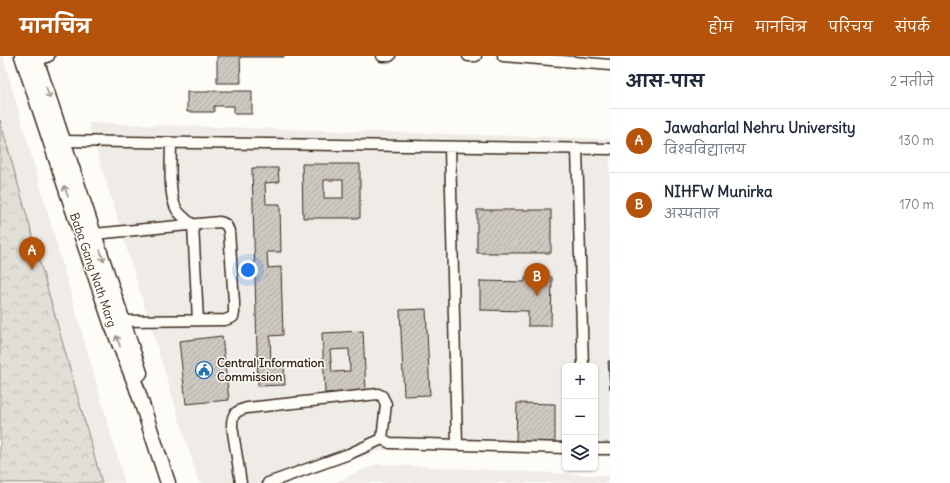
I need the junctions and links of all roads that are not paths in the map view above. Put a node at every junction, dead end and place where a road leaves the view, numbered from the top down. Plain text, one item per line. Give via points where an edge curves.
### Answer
1 (22, 56) edge
2 (382, 56) edge
3 (390, 56) edge
4 (468, 56) edge
5 (476, 56) edge
6 (503, 56) edge
7 (40, 58) edge
8 (610, 65) edge
9 (64, 141) junction
10 (170, 143) junction
11 (450, 147) junction
12 (577, 148) junction
13 (610, 149) edge
14 (193, 225) junction
15 (94, 234) junction
16 (198, 320) junction
17 (117, 322) junction
18 (583, 363) edge
19 (382, 440) junction
20 (457, 445) junction
21 (562, 448) edge
22 (598, 448) edge
23 (610, 449) edge
24 (168, 483) edge
25 (177, 483) edge
26 (241, 483) edge
27 (268, 483) edge

17 -> 1 street, Baba Gang Nath Marg via 55,159
2 - 3 street
4 - 5 street
6 - 8 street
7 -> 9 street, Baba Gang Nath Marg
9 - 10 street
9 - 15 street, Baba Gang Nath Marg
10 - 11 street
10 - 14 street via 170,175 175,206
11 - 12 street
11 - 20 street
12 - 13 street
12 - 18 street
14 - 15 street
14 - 16 street
14 - 16 street via 219,222 227,225 234,302 233,317 229,320
15 -> 17 street, Baba Gang Nath Marg
16 - 17 street
24 -> 17 street, Baba Gang Nath Marg
17 - 25 street, Baba Gang Nath Marg
19 - 20 street via 390,443
19 - 26 street via 386,404 378,394 238,410 234,414 232,426
19 - 27 street
20 - 21 street
22 - 23 street

